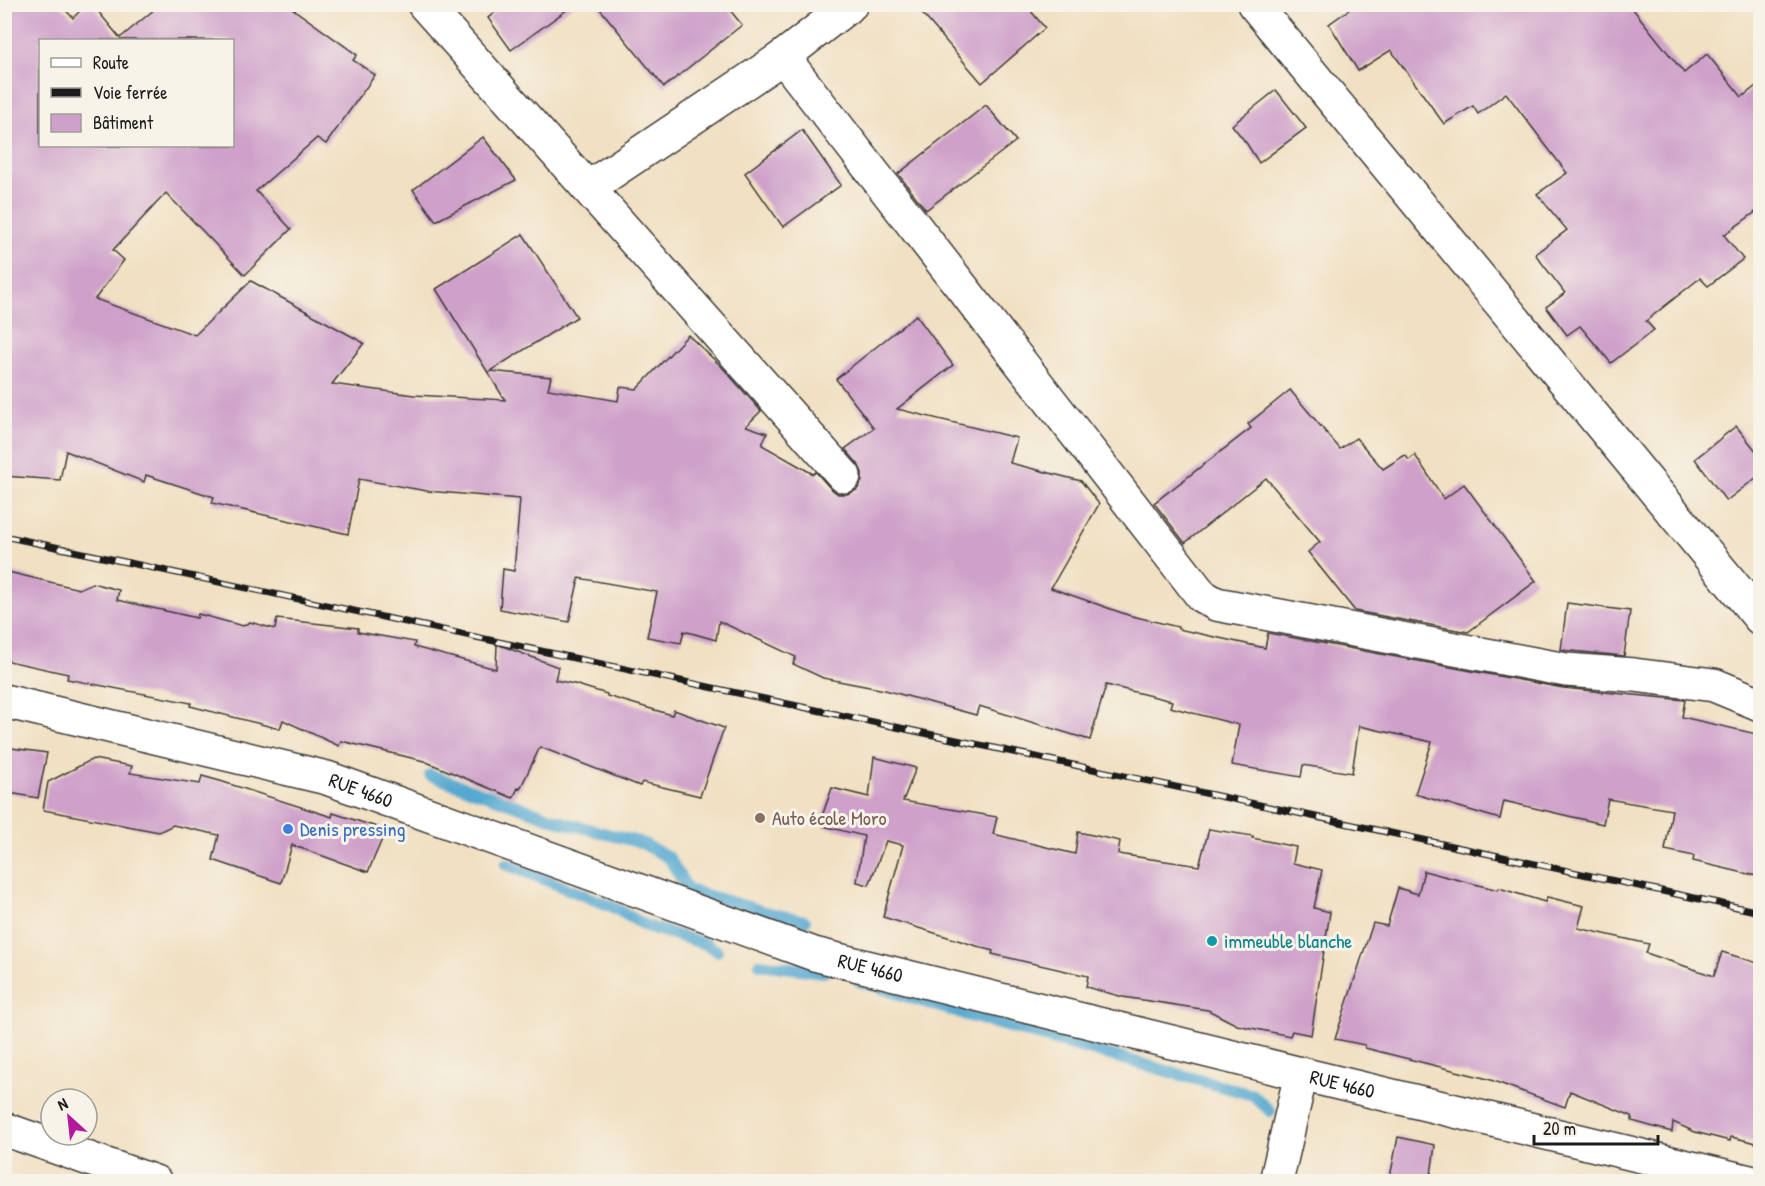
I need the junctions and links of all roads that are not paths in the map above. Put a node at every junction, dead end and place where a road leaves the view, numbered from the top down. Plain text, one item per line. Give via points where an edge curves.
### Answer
1 (424, 4) edge
2 (851, 4) edge
3 (1254, 4) edge
4 (783, 57) junction
5 (588, 188) junction
6 (844, 476) dead end
7 (1761, 618) edge
8 (4, 701) edge
9 (1761, 704) edge
10 (1301, 1074) junction
11 (4, 1129) edge
12 (155, 1182) edge
13 (1276, 1182) edge
14 (1750, 1182) edge

1 - 5 street
2 - 4 street
3 - 7 street
4 - 5 street
4 - 9 street via 1202,596 1216,604 1566,670 1714,686
5 - 6 street
8 - 10 street, RUE 4660 via 327,778 814,954
10 - 13 street
10 - 14 street, RUE 4660
11 - 12 street

